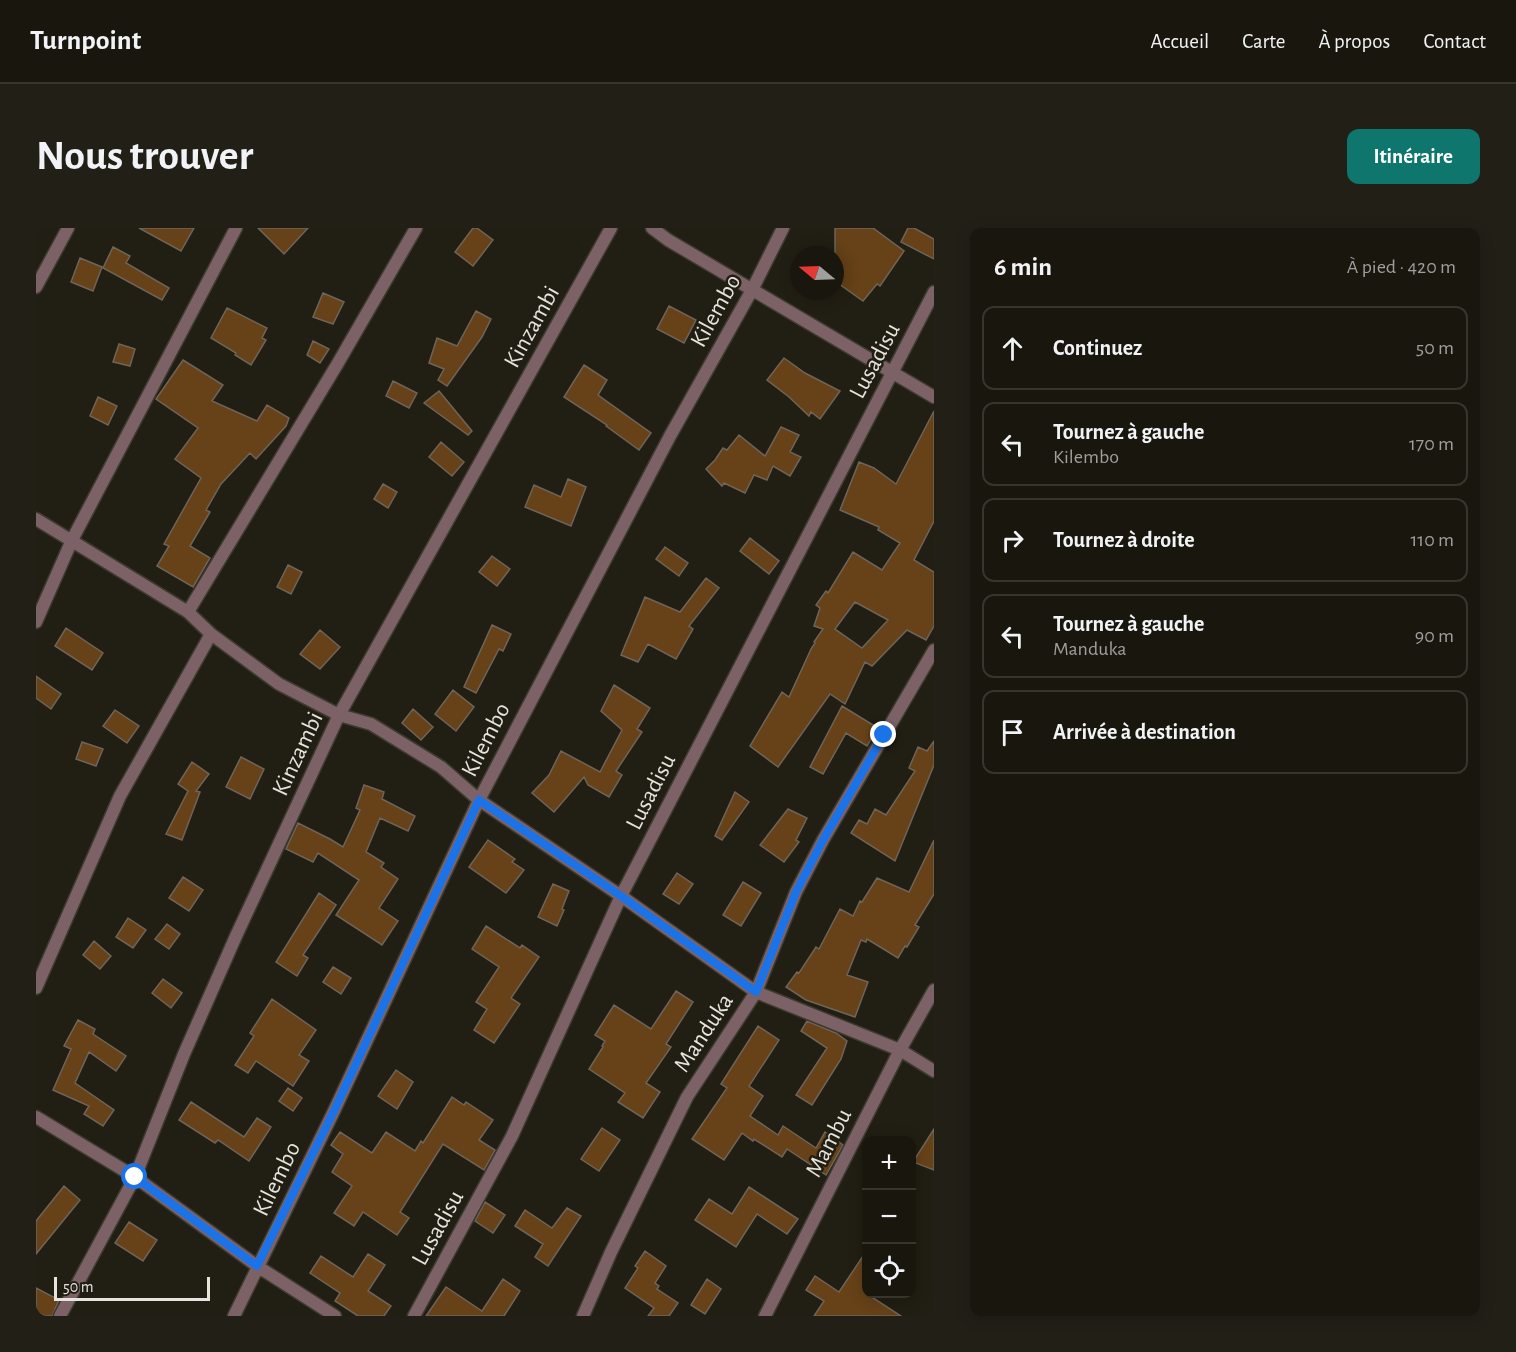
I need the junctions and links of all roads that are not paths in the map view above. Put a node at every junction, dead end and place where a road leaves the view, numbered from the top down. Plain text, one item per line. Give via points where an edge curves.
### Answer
1 (68, 228) edge
2 (236, 228) edge
3 (416, 228) edge
4 (611, 228) edge
5 (652, 228) edge
6 (783, 228) edge
7 (36, 287) edge
8 (752, 290) junction
9 (934, 292) edge
10 (892, 372) junction
11 (934, 397) edge
12 (36, 519) edge
13 (72, 540) junction
14 (188, 612) junction
15 (36, 622) edge
16 (211, 634) junction
17 (934, 650) edge
18 (339, 714) junction
19 (479, 800) junction
20 (621, 896) junction
21 (36, 988) edge
22 (934, 990) edge
23 (756, 992) junction
24 (900, 1050) junction
25 (934, 1071) edge
26 (36, 1116) edge
27 (135, 1177) junction
28 (257, 1266) junction
29 (60, 1316) edge
30 (234, 1316) edge
31 (334, 1316) edge
32 (414, 1316) edge
33 (583, 1316) edge
34 (765, 1316) edge

1 - 7 street
2 - 13 street
3 - 14 street
4 - 18 street, Kinzambi
5 - 8 street
6 - 8 street, Kilembo
8 - 10 street
8 - 19 street, Kilembo via 670,436
9 - 10 street, Lusadisu
10 - 11 street
10 - 20 street, Lusadisu
12 - 13 street
13 - 14 street
13 - 15 street
14 - 16 street
16 - 18 street via 279,684
16 - 21 street via 120,796
17 - 23 street, Manduka via 823,840 796,892
18 - 19 street via 397,738 441,767
18 - 27 street, Kinzambi via 193,1032
19 - 20 street
19 - 28 street, Kilembo
20 - 23 street
20 - 32 street, Lusadisu via 512,1136
22 - 24 street, Mambu
23 - 24 street
23 - 33 street, Manduka via 687,1097
24 - 25 street
24 - 34 street, Mambu
26 - 27 street
27 - 28 street
27 - 29 street, Kinzambi
28 - 30 street, Kilembo
28 - 31 street

